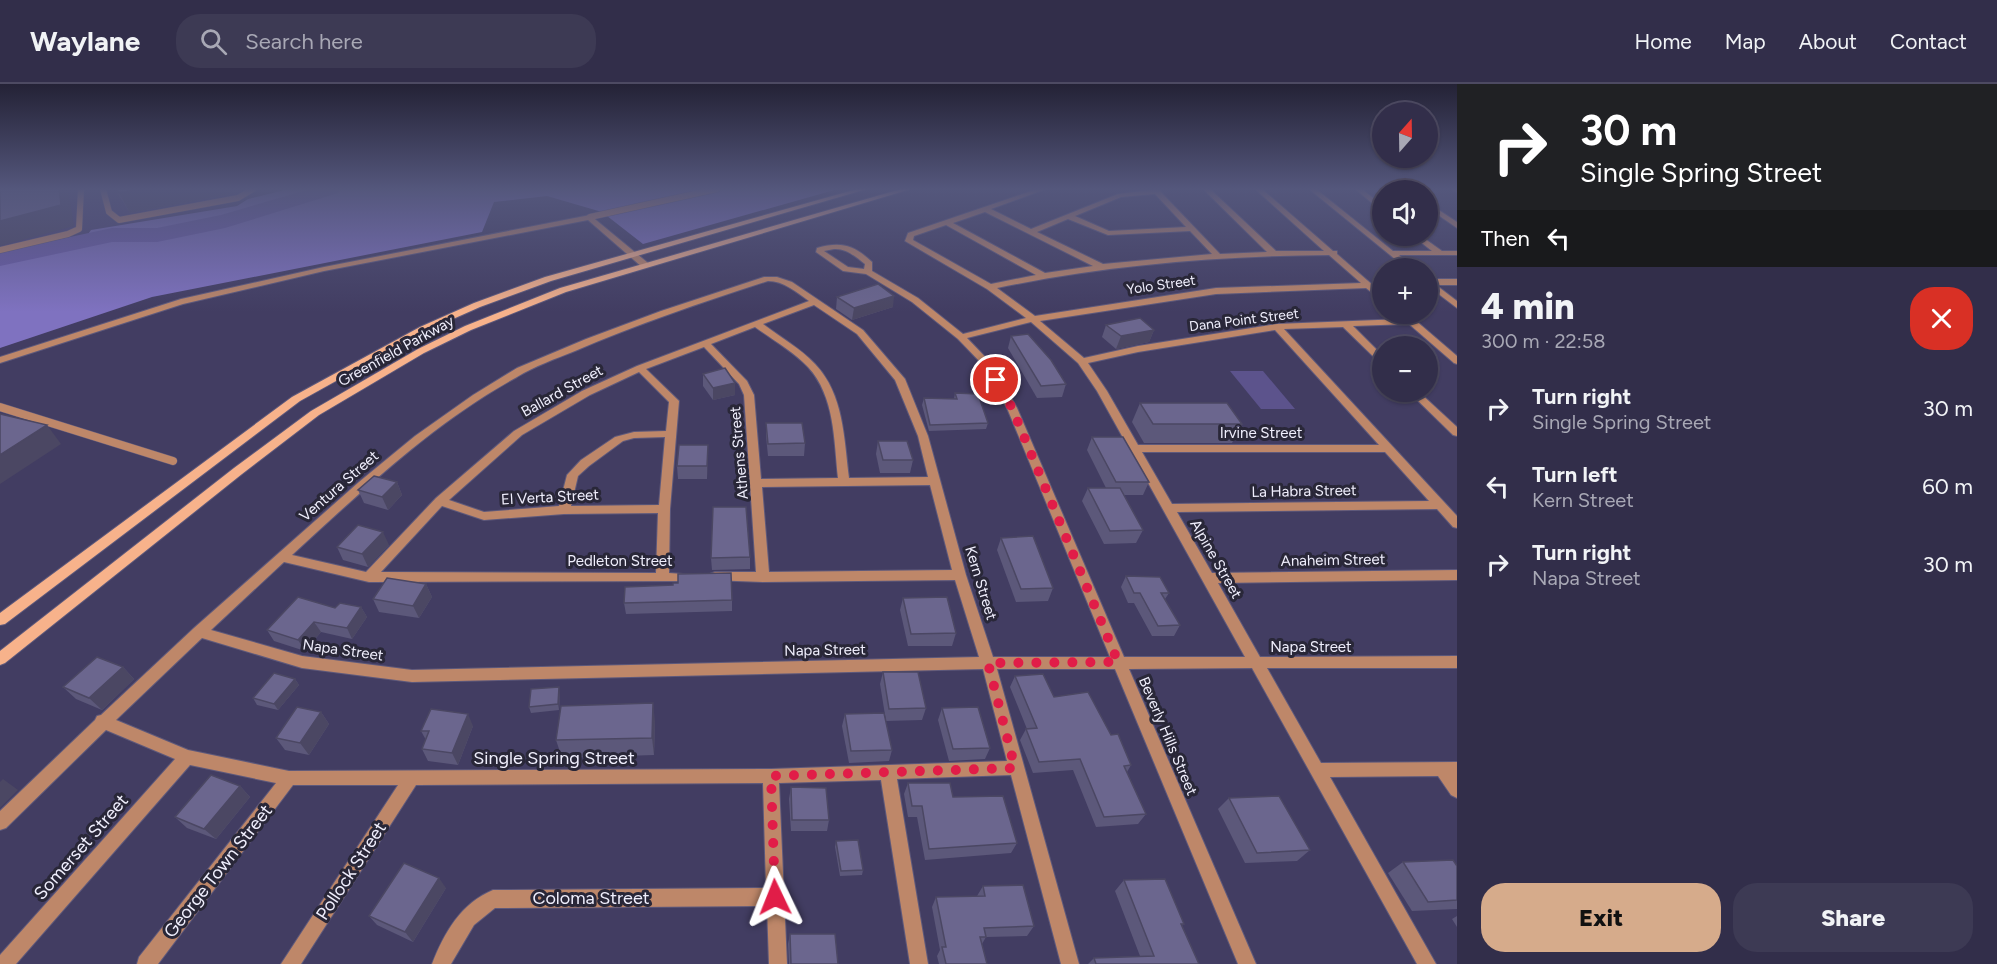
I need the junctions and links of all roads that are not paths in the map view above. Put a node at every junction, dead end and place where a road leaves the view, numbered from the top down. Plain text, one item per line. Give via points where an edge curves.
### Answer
1 (77, 230) edge
2 (523, 230) edge
3 (606, 230) edge
4 (719, 230) edge
5 (766, 230) edge
6 (926, 230) edge
7 (961, 230) edge
8 (1101, 230) edge
9 (1169, 230) edge
10 (1192, 230) edge
11 (1249, 230) edge
12 (1307, 230) edge
13 (1363, 230) edge
14 (1033, 231) edge
15 (1431, 246) edge
16 (0, 250) edge
17 (1273, 253) junction
18 (1334, 253) junction
19 (1391, 253) junction
20 (1440, 253) junction
21 (1457, 253) edge
22 (634, 254) junction
23 (1217, 255) junction
24 (1397, 258) edge
25 (645, 265) junction
26 (1100, 266) junction
27 (868, 272) junction
28 (1042, 275) junction
29 (767, 279) joint
30 (1438, 282) edge
31 (1457, 282) edge
32 (1368, 285) junction
33 (990, 287) junction
34 (1372, 288) edge
35 (1438, 290) edge
36 (814, 302) junction
37 (1457, 305) edge
38 (1033, 319) junction
39 (1372, 323) edge
40 (1345, 324) junction
41 (1414, 324) edge
42 (758, 325) junction
43 (1277, 327) junction
44 (961, 337) junction
45 (706, 344) junction
46 (1372, 350) edge
47 (0, 360) edge
48 (1082, 361) junction
49 (1457, 361) edge
50 (639, 368) junction
51 (1424, 402) edge
52 (0, 407) edge
53 (1457, 433) edge
54 (670, 434) junction
55 (1134, 448) junction
56 (1388, 448) junction
57 (173, 461) dead end
58 (844, 481) junction
59 (935, 481) junction
60 (756, 483) junction
61 (440, 501) junction
62 (1440, 505) junction
63 (1168, 508) junction
64 (664, 509) junction
65 (564, 510) junction
66 (1457, 524) edge
67 (282, 557) junction
68 (960, 574) junction
69 (1457, 575) edge
70 (369, 577) junction
71 (763, 577) junction
72 (662, 578) junction
73 (1209, 578) junction
74 (0, 620) edge
75 (199, 632) junction
76 (0, 659) edge
77 (1118, 662) junction
78 (1457, 662) edge
79 (988, 663) junction
80 (1256, 663) junction
81 (102, 722) junction
82 (187, 757) junction
83 (1015, 768) junction
84 (1450, 769) edge
85 (1319, 770) junction
86 (888, 771) junction
87 (771, 776) junction
88 (412, 777) junction
89 (289, 778) junction
90 (1457, 790) edge
91 (0, 822) edge
92 (775, 897) junction
93 (4, 964) edge
94 (146, 964) edge
95 (290, 964) edge
96 (441, 964) edge
97 (778, 964) edge
98 (919, 964) edge
99 (1070, 964) edge
100 (1247, 964) edge
101 (1427, 964) edge

1 - 16 lane
2 - 47 street via 181,302
3 - 22 street
4 - 22 main road, Greenfield Parkway
5 - 25 main road, Greenfield Parkway
6 - 33 street, Alpine Street via 911,235 909,241
7 - 28 street
8 - 9 street
10 - 23 street
11 - 17 street
12 - 18 street
13 - 19 street
14 - 26 street
15 - 20 street
17 - 18 street
17 - 23 street
18 - 32 street
19 - 20 street
19 - 24 street
20 - 21 street
22 - 25 street
22 - 74 main road, Greenfield Parkway via 477,305 423,329 296,399
23 - 26 street
25 - 76 main road, Greenfield Parkway via 563,290 468,328 315,413
26 - 28 street
27 - 27 street, Beverly Hills Street via 846,268 820,250 843,245 869,264
27 - 44 street, Beverly Hills Street via 915,300
28 - 33 street
29 - 36 street, Kern Street via 789,284
29 - 67 street, Ventura Street via 644,318 509,376 444,417 371,476
30 - 31 street
32 - 34 street
32 - 38 street, Yolo Street via 1216,291
33 - 38 street, Alpine Street
35 - 37 street
36 - 42 street, Ballard Street
36 - 59 street, Kern Street via 860,332 900,379 923,436
38 - 44 street, Yolo Street
38 - 48 street, Alpine Street
39 - 40 street, Dana Point Street
40 - 43 street, Dana Point Street
40 - 46 street
41 - 49 street
42 - 45 street, Ballard Street
42 - 58 street via 813,366 826,385
43 - 48 street, Dana Point Street
43 - 56 street
44 - 77 street, Beverly Hills Street via 988,365 1012,408
45 - 50 street, Ballard Street
45 - 60 street, Athens Street via 744,383 749,395
48 - 55 street, Alpine Street
50 - 54 street via 674,401
50 - 61 street, Ballard Street via 586,393 518,433
51 - 53 street
52 - 57 lane
54 - 64 street
54 - 65 street via 619,439 585,463 573,475
55 - 56 street, Irvine Street
55 - 63 street, Alpine Street
56 - 62 street
58 - 59 street
58 - 60 street
59 - 68 street, Kern Street
60 - 71 street, Athens Street
61 - 65 street, El Verta Street via 484,516
61 - 70 street, Ballard Street
62 - 63 street, La Habra Street
62 - 66 street
63 - 73 street, Alpine Street
64 - 65 street, El Verta Street
64 - 72 street
67 - 70 street, Pedleton Street
67 - 75 street, Ventura Street
68 - 71 street, Pedleton Street
68 - 79 street, Kern Street
69 - 73 street, Anaheim Street
70 - 72 street, Pedleton Street
71 - 72 street, Pedleton Street
73 - 80 street, Alpine Street
75 - 79 street, Napa Street via 302,662 412,676
75 - 81 street, Ventura Street
77 - 79 street, Napa Street
77 - 80 street, Napa Street
77 - 100 street, Beverly Hills Street
78 - 80 street, Napa Street
79 - 83 street, Kern Street
80 - 85 street, Alpine Street
81 - 82 street, Single Spring Street
81 - 91 street, Ventura Street
82 - 89 street, Single Spring Street
82 - 93 street, Somerset Street
83 - 86 street, Single Spring Street
83 - 99 street, Kern Street
84 - 85 street
84 - 90 street
85 - 101 street, Alpine Street
86 - 87 street, Single Spring Street
86 - 98 street
87 - 88 street, Single Spring Street
87 - 92 street
88 - 89 street, Single Spring Street
88 - 95 street, Pollock Street
89 - 94 street, George Town Street
92 - 96 street, Coloma Street via 493,899 477,907 465,920
92 - 97 street

